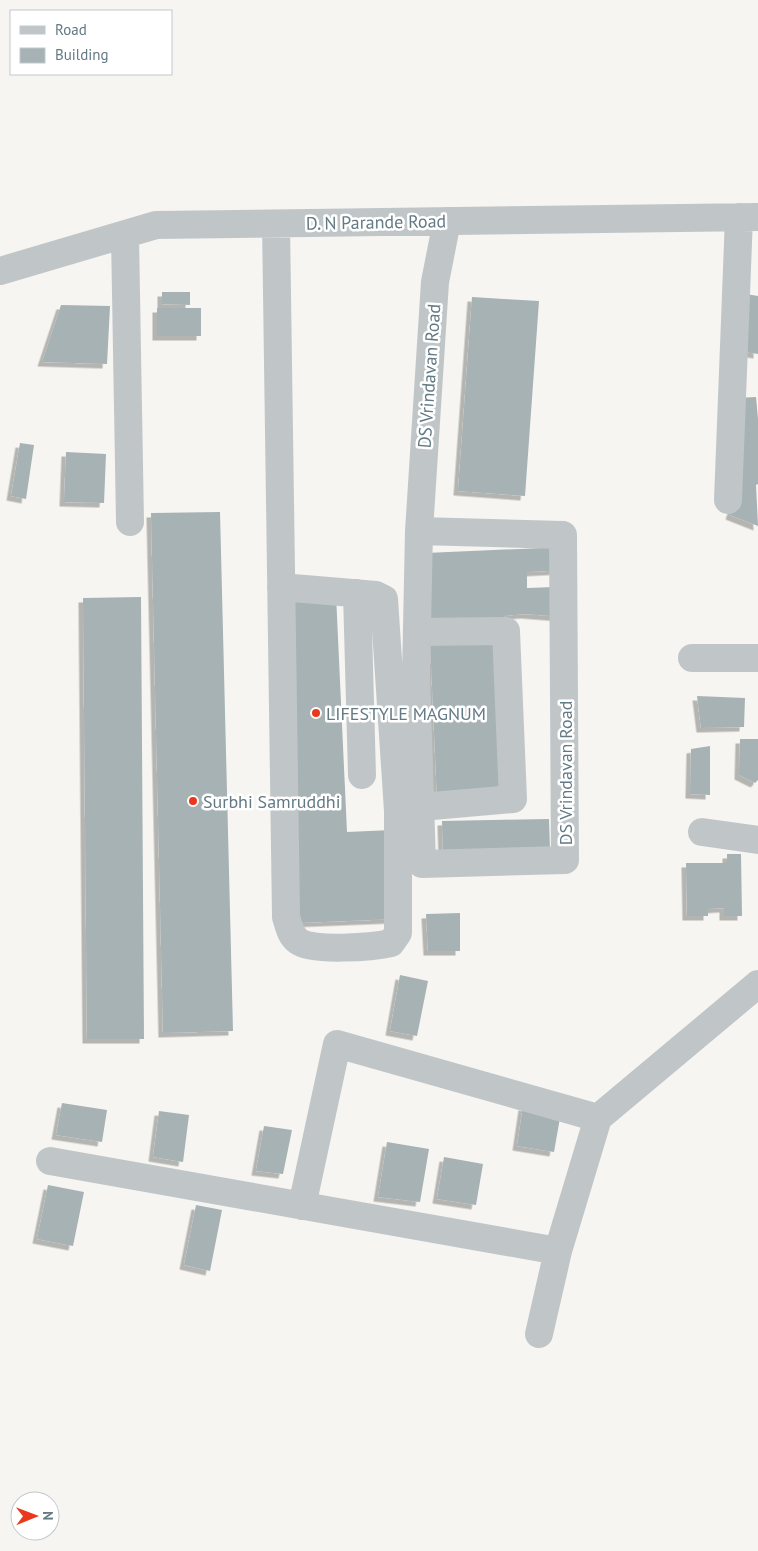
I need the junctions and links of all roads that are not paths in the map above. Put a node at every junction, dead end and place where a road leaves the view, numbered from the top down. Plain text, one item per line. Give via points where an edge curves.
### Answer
1 (749, 217) edge
2 (447, 221) junction
3 (276, 224) junction
4 (124, 236) junction
5 (0, 271) edge
6 (728, 500) dead end
7 (130, 522) dead end
8 (419, 531) junction
9 (281, 587) junction
10 (357, 593) junction
11 (417, 632) junction
12 (692, 658) dead end
13 (758, 658) edge
14 (362, 776) dead end
15 (420, 807) junction
16 (702, 832) dead end
17 (758, 840) edge
18 (758, 984) edge
19 (598, 1118) junction
20 (50, 1161) dead end
21 (302, 1206) junction
22 (558, 1251) junction
23 (539, 1334) dead end

1 - 2 street, D. N Parande Road
1 - 6 street
2 - 3 street, D. N Parande Road
2 - 8 street, DS Vrindavan Road via 435,282
3 - 4 street, D. N Parande Road via 156,225
3 - 9 street
4 - 5 street, D. N Parande Road
4 - 7 street
8 - 11 street, DS Vrindavan Road
8 - 15 street, DS Vrindavan Road via 564,535 566,860 422,864
9 - 10 street
9 - 10 street via 286,917 290,932 299,942 315,947 391,943 398,933 398,811 385,605 381,596
10 - 14 street
11 - 15 street, DS Vrindavan Road
11 - 15 street via 506,631 513,799
12 - 13 street
16 - 17 street
18 - 19 street
19 - 21 street via 337,1044
19 - 22 street
20 - 21 street
21 - 22 street
22 - 23 street

